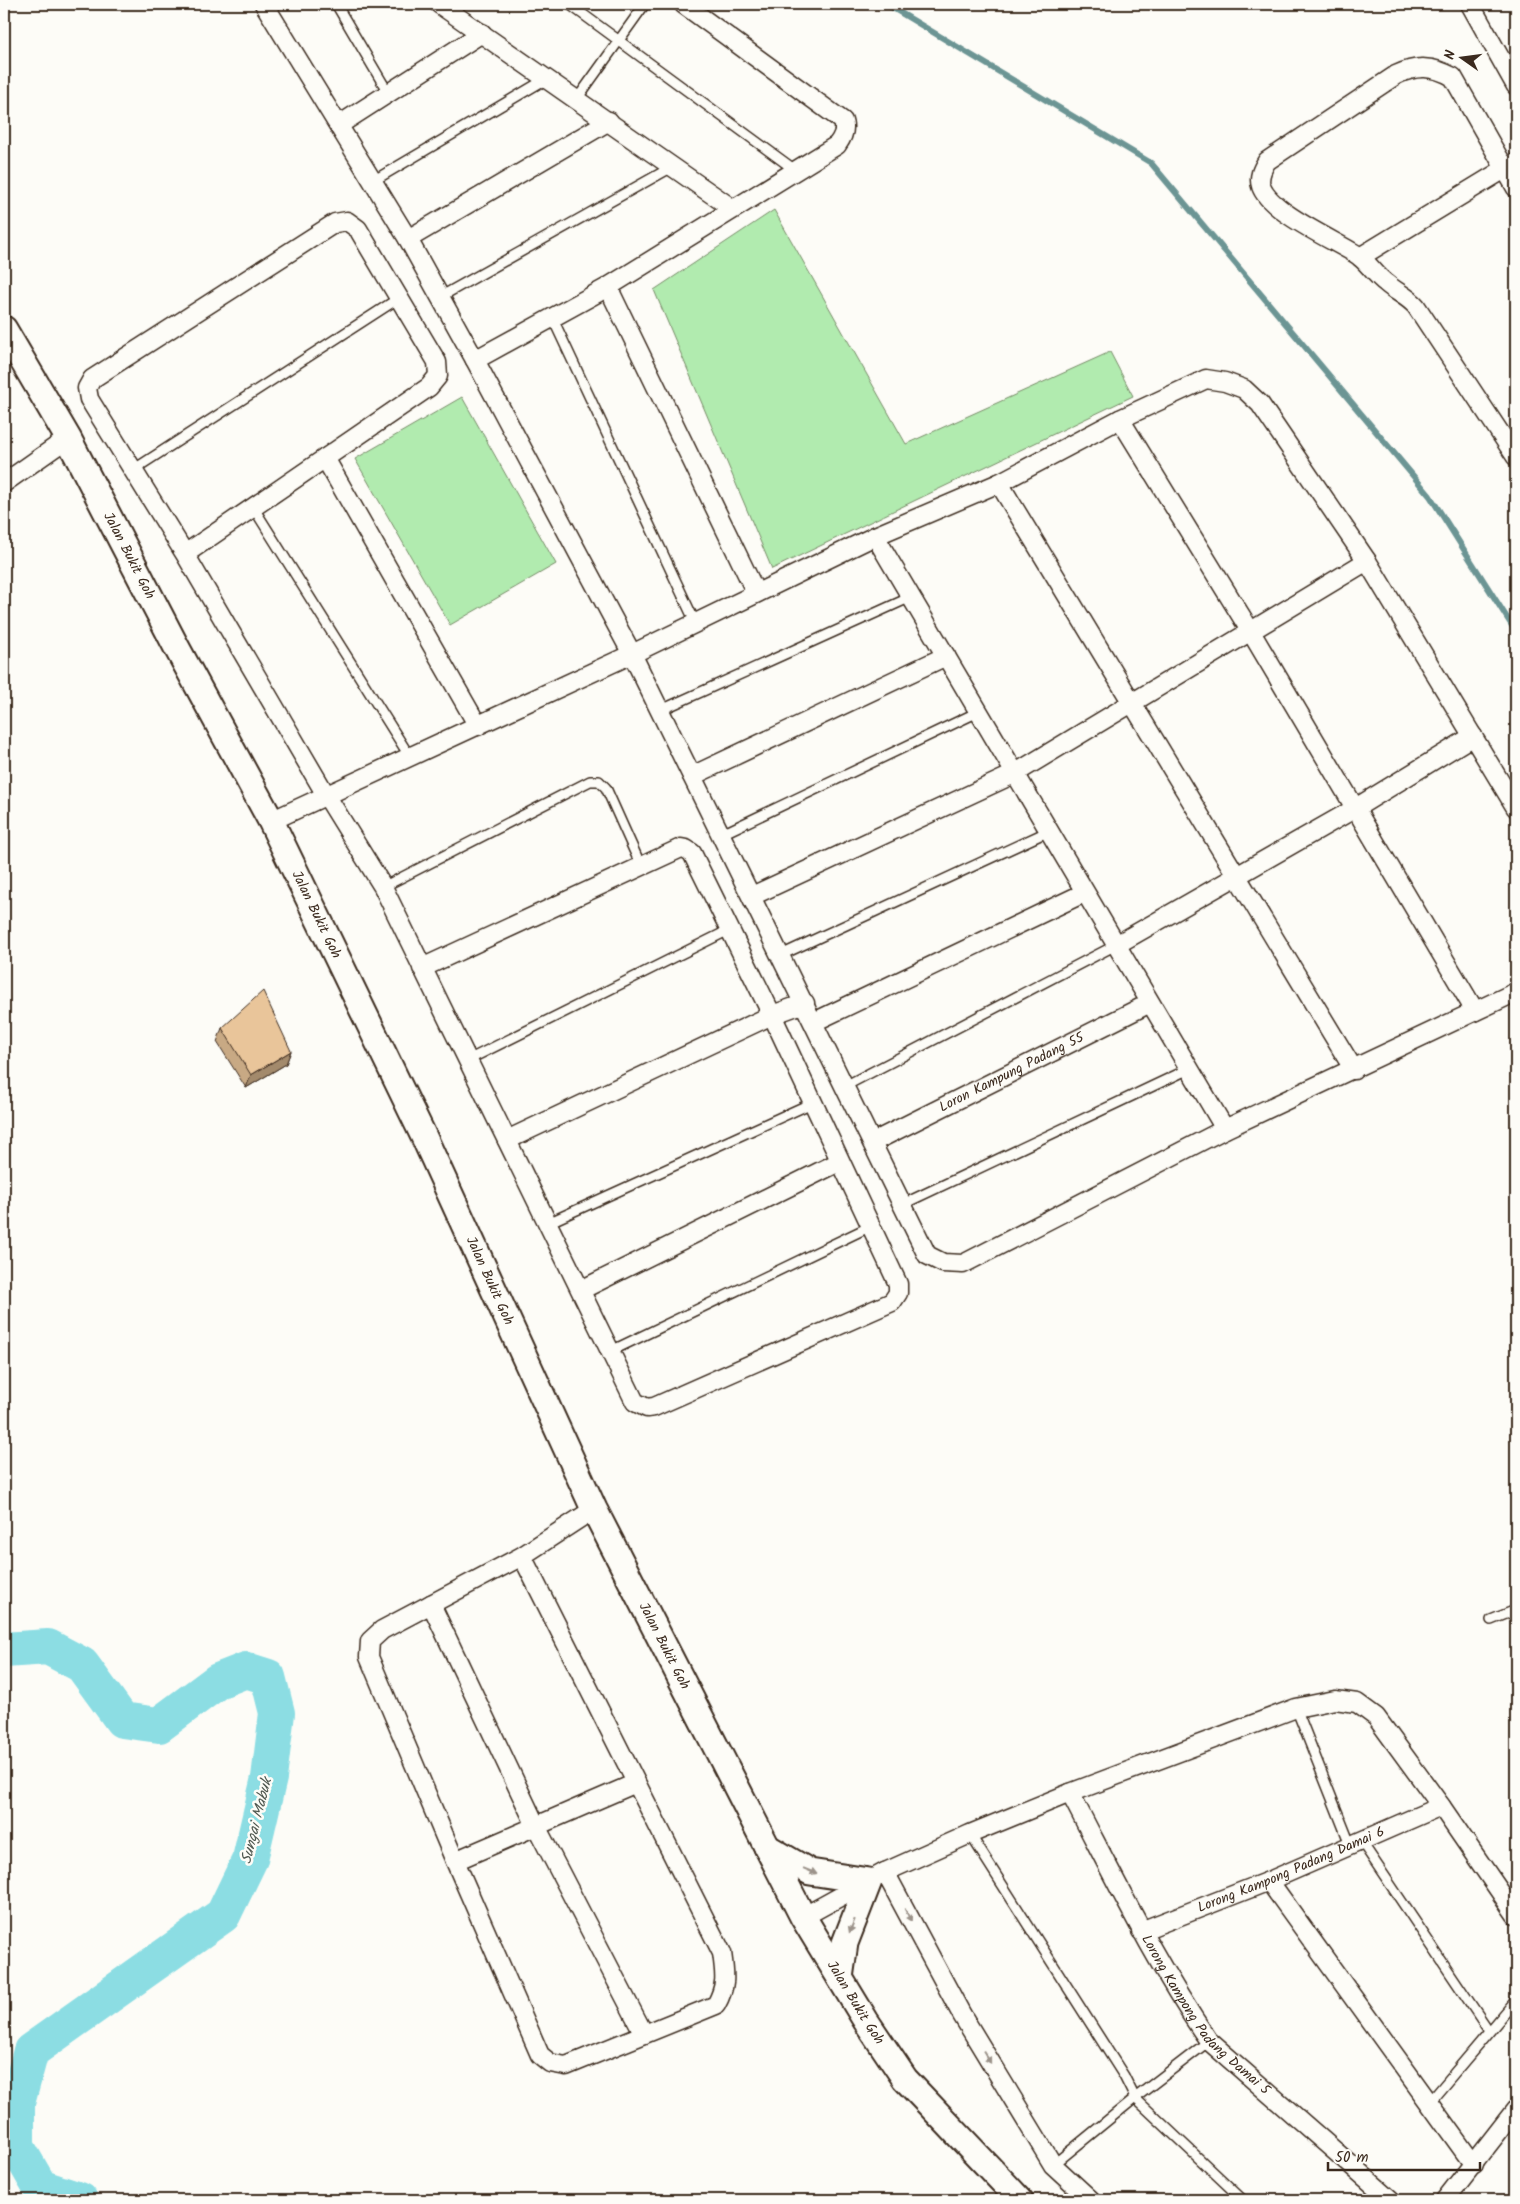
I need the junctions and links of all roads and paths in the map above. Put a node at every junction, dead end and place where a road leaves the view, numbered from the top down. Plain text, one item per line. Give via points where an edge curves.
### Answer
1 (264, 4) edge
2 (336, 4) edge
3 (439, 4) edge
4 (569, 4) edge
5 (645, 4) edge
6 (683, 4) edge
7 (1470, 4) edge
8 (482, 33) junction
9 (619, 40) junction
10 (546, 79) junction
11 (1516, 86) edge
12 (389, 94) junction
13 (577, 99) junction
14 (609, 121) junction
15 (339, 125) junction
16 (1511, 165) edge
17 (672, 167) junction
18 (795, 170) junction
19 (373, 181) junction
20 (1516, 188) edge
21 (733, 209) junction
22 (408, 239) junction
23 (1360, 257) junction
24 (608, 287) junction
25 (440, 297) junction
26 (399, 298) junction
27 (552, 317) junction
28 (4, 329) edge
29 (475, 360) junction
30 (1120, 419) junction
31 (68, 438) junction
32 (1516, 457) edge
33 (325, 458) junction
34 (133, 470) junction
35 (4, 483) edge
36 (999, 483) junction
37 (253, 507) junction
38 (875, 536) junction
39 (185, 554) junction
40 (1366, 561) junction
41 (756, 593) junction
42 (911, 597) junction
43 (695, 622) junction
44 (1251, 632) junction
45 (632, 654) junction
46 (946, 656) junction
47 (1133, 703) junction
48 (659, 711) junction
49 (978, 712) junction
50 (478, 726) junction
51 (1472, 736) junction
52 (410, 757) junction
53 (1014, 774) junction
54 (692, 776) junction
55 (326, 796) junction
56 (1516, 808) edge
57 (1354, 809) junction
58 (272, 821) junction
59 (1049, 831) junction
60 (720, 836) junction
61 (641, 866) junction
62 (1236, 878) junction
63 (383, 887) junction
64 (1084, 893) junction
65 (752, 896) junction
66 (730, 930) junction
67 (1116, 945) junction
68 (781, 955) junction
69 (422, 968) junction
70 (1516, 992) edge
71 (1150, 1003) junction
72 (805, 1004) junction
73 (1475, 1011) junction
74 (772, 1015) junction
75 (814, 1022) junction
76 (468, 1060) junction
77 (1189, 1069) junction
78 (1354, 1070) junction
79 (845, 1086) junction
80 (812, 1103) junction
81 (1224, 1129) junction
82 (507, 1140) junction
83 (873, 1142) junction
84 (839, 1162) junction
85 (901, 1205) junction
86 (548, 1223) junction
87 (871, 1226) junction
88 (581, 1290) junction
89 (611, 1351) junction
90 (594, 1509) junction
91 (522, 1556) junction
92 (431, 1604) junction
93 (1516, 1610) edge
94 (1491, 1620) dead end
95 (1296, 1708) junction
96 (636, 1783) junction
97 (1070, 1793) junction
98 (1441, 1806) junction
99 (536, 1826) junction
100 (970, 1834) junction
101 (1355, 1842) junction
102 (768, 1847) junction
103 (455, 1861) junction
104 (877, 1876) junction
105 (1269, 1881) junction
106 (1516, 1915) edge
107 (803, 1917) junction
108 (1141, 1931) junction
109 (840, 1978) junction
110 (1516, 2000) edge
111 (1489, 2031) junction
112 (644, 2034) junction
113 (1209, 2041) junction
114 (1135, 2098) junction
115 (1429, 2104) junction
116 (1516, 2109) edge
117 (1053, 2165) junction
118 (1474, 2165) junction
119 (1020, 2200) edge
120 (1091, 2200) edge
121 (1243, 2200) edge
122 (1391, 2200) edge
123 (1446, 2200) edge

1 - 15 street
2 - 12 lane
3 - 8 street
4 - 9 lane
5 - 9 lane
6 - 18 street via 842,121 844,133 837,145
7 - 11 street
8 - 10 street
8 - 12 street
9 - 13 lane
9 - 18 lane
10 - 13 street
10 - 19 lane
12 - 15 street
13 - 14 street
14 - 17 street
14 - 22 street
15 - 19 street
16 - 20 street
16 - 23 street
16 - 23 street via 1452,77 1445,72 1424,68 1411,68 1396,75 1267,161 1259,180 1266,196 1284,211
17 - 21 street
17 - 25 lane
18 - 21 street
19 - 22 street
21 - 24 street
22 - 25 street
23 - 32 street via 1386,284 1416,306
24 - 27 street
24 - 41 street
25 - 29 street
26 - 33 street via 437,362 438,376 429,387
26 - 34 lane
26 - 34 street via 358,229 347,221 335,223 92,379 87,388 89,399
27 - 29 street
27 - 43 lane
28 - 31 main road, Jalan Bukit Goh
29 - 45 street
30 - 36 street
30 - 40 street via 1206,379 1244,389 1260,404
30 - 44 street
31 - 35 street
31 - 58 main road, Jalan Bukit Goh via 177,648
33 - 37 street
33 - 50 street
34 - 39 street
36 - 38 street
36 - 47 street
37 - 39 street
37 - 52 lane
38 - 41 street
38 - 42 street
39 - 55 street
40 - 44 street
40 - 51 street
41 - 43 street
42 - 46 street
42 - 48 lane
43 - 45 street
44 - 47 street
44 - 57 street
45 - 48 street
45 - 50 street
46 - 49 street
46 - 54 street
47 - 53 street
47 - 62 street
48 - 54 street
49 - 53 street
49 - 60 lane
50 - 52 street
51 - 56 street
51 - 57 street
52 - 55 street
53 - 59 street
53 - 65 street
54 - 60 street
55 - 58 street
55 - 63 street
57 - 62 street
57 - 73 street
58 - 90 main road, Jalan Bukit Goh via 424,1137
59 - 64 street
59 - 68 lane
60 - 65 street
61 - 63 lane via 606,788 599,782 590,781
61 - 66 street via 681,848 692,853
61 - 69 street
62 - 67 street
62 - 78 street
63 - 69 street
64 - 67 street
64 - 75 street
65 - 68 street
66 - 74 street
66 - 76 lane
67 - 71 street
67 - 79 lane
68 - 72 street
69 - 76 street
70 - 73 street
71 - 77 street
71 - 83 street, Loron Kampung Padang 55
72 - 74 street
72 - 75 street
73 - 78 street
74 - 80 street
74 - 82 street
75 - 79 street
76 - 82 street
77 - 81 street
77 - 85 lane
78 - 81 street
79 - 83 street
80 - 84 street
80 - 86 lane
81 - 85 street via 963,1264 943,1263 927,1255
82 - 86 street
83 - 85 street
84 - 87 street
84 - 88 street
86 - 88 street
87 - 89 lane
87 - 89 street via 898,1284 898,1293 892,1302 654,1407 647,1408 635,1402
88 - 89 street
90 - 91 street
90 - 102 main road, Jalan Bukit Goh
91 - 92 street
91 - 96 street
92 - 99 street
92 - 103 street via 382,1630 370,1641 369,1657
93 - 94 lane
95 - 97 street
95 - 98 street via 1335,1700 1357,1703 1376,1717
95 - 101 lane
96 - 99 street
96 - 112 street via 722,1953 725,1974 724,1990 716,2005
97 - 100 street
97 - 108 street, Lorong Kampong Padang Damai 5
98 - 101 street, Lorong Kampong Padang Damai 6
98 - 106 street
99 - 103 street
99 - 112 street
100 - 104 street
100 - 114 lane
101 - 105 street, Lorong Kampong Padang Damai 6
101 - 111 lane
102 -> 104 main road via 810,1872
102 - 107 main road, Jalan Bukit Goh
103 - 112 street via 540,2055 550,2063 566,2066
104 - 107 street
104 -> 109 main road via 845,1943
104 -> 117 street
105 - 108 street, Lorong Kampong Padang Damai 6
105 - 115 street
107 - 109 main road, Jalan Bukit Goh
108 - 113 street, Lorong Kampong Padang Damai 5
109 - 119 main road, Jalan Bukit Goh via 905,2079
110 - 111 lane
111 - 115 lane
113 - 114 lane
113 - 122 street, Lorong Kampong Padang Damai 5
114 - 117 lane
114 - 121 lane
115 - 118 street
116 - 118 street
117 - 120 street
118 - 123 street

